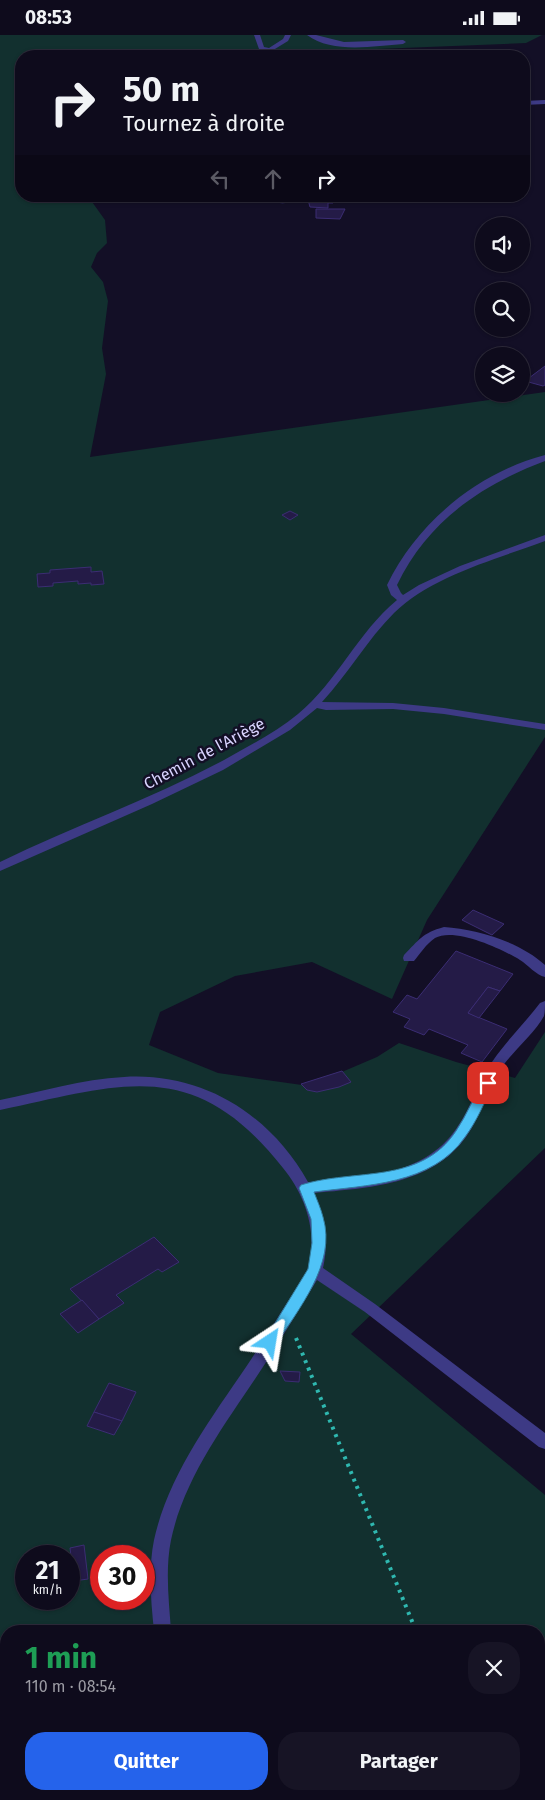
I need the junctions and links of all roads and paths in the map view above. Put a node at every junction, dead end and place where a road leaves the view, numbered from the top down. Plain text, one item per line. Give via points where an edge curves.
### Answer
1 (257, 35) edge
2 (288, 35) edge
3 (310, 35) edge
4 (404, 42) dead end
5 (266, 50) edge
6 (276, 50) edge
7 (545, 101) edge
8 (530, 102) edge
9 (545, 458) edge
10 (545, 538) edge
11 (403, 599) junction
12 (316, 704) junction
13 (545, 727) edge
14 (0, 867) edge
15 (409, 958) dead end
16 (545, 973) edge
17 (545, 1006) edge
18 (0, 1105) edge
19 (306, 1188) junction
20 (314, 1269) junction
21 (287, 1316) junction
22 (545, 1442) edge
23 (162, 1625) edge
24 (414, 1625) edge

1 - 5 street via 261,48
2 - 6 street
3 - 4 street via 348,44
7 - 8 street
9 - 11 street via 502,476 461,500 433,527 411,551 392,585 396,595
10 - 11 street, Chemin de l'Ariège via 468,567
11 - 12 street, Chemin de l'Ariège via 381,621
12 - 13 street via 444,711
12 - 14 street, Chemin de l'Ariège via 288,726 219,767
15 - 16 street via 433,933 451,930 472,933 518,954
17 - 19 street via 497,1066 461,1134 445,1153 423,1166 392,1176
18 - 19 street via 121,1081 179,1084 201,1091 233,1108 266,1138
19 - 20 street via 317,1219 319,1243
20 - 21 street
20 - 22 street
21 - 23 street via 191,1466 177,1497 163,1540
21 - 24 path

